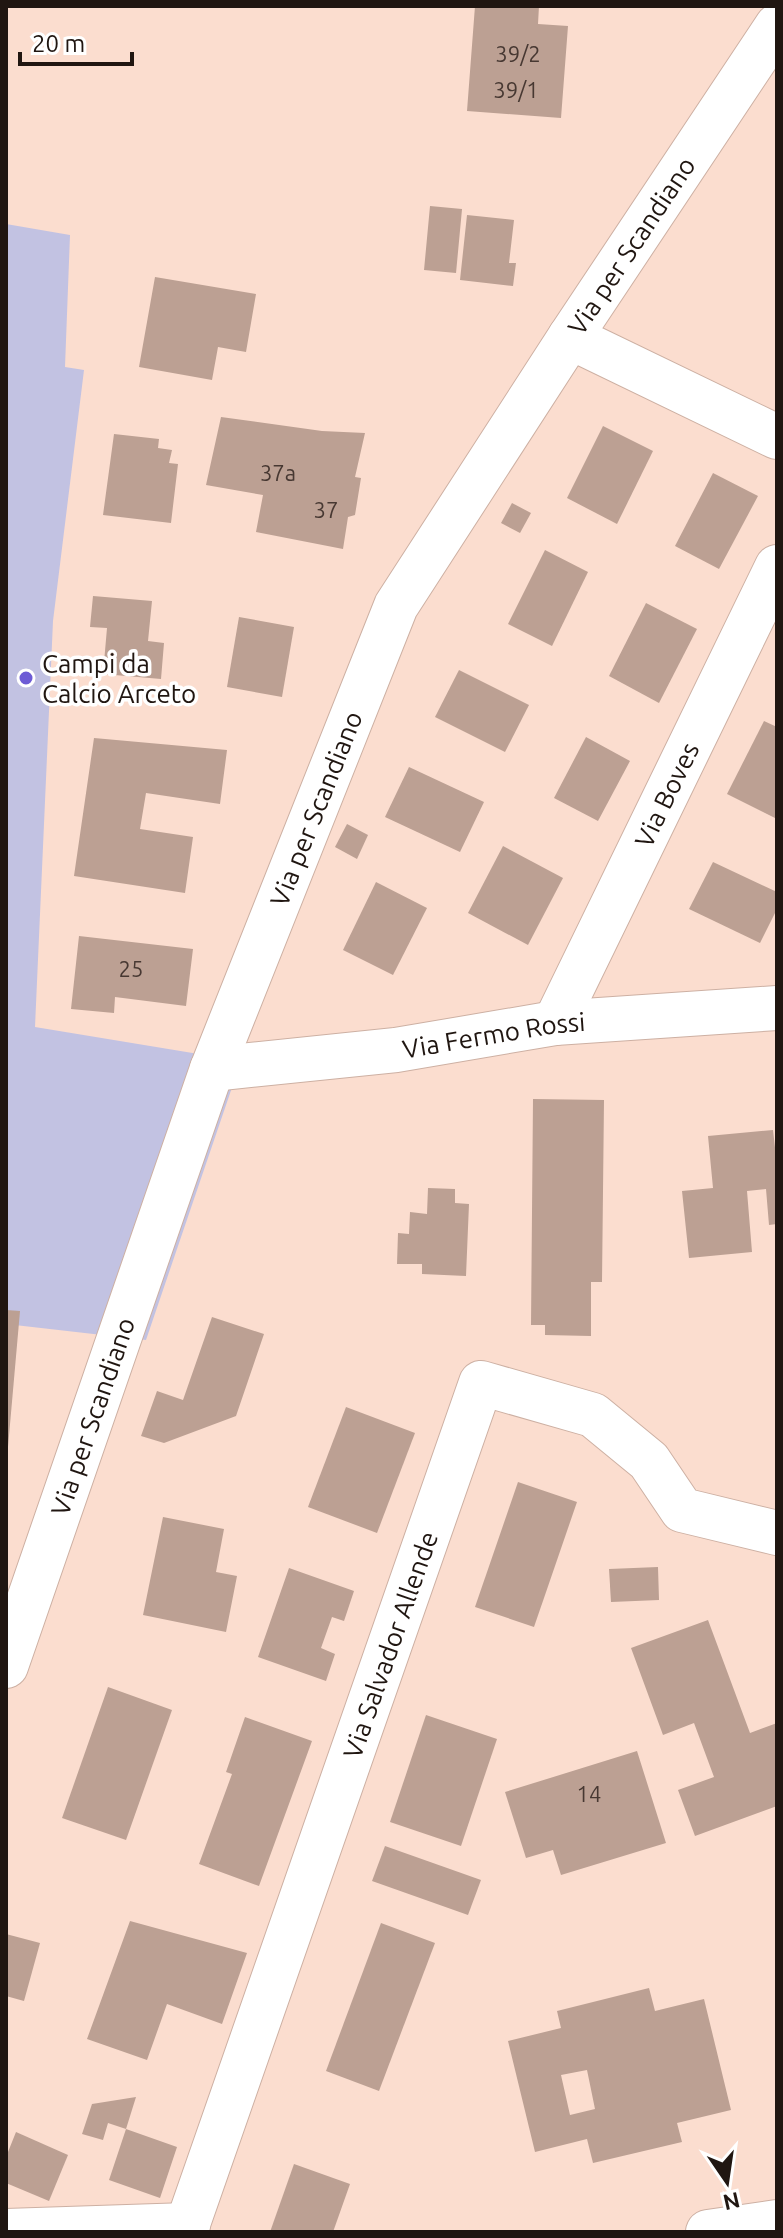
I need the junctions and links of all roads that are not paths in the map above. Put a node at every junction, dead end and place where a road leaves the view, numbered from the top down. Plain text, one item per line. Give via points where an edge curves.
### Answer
1 (777, 26) edge
2 (570, 337) junction
3 (777, 437) edge
4 (777, 567) edge
5 (777, 1008) edge
6 (555, 1023) junction
7 (212, 1069) junction
8 (777, 1533) edge
9 (6, 1666) edge
10 (777, 2222) edge
11 (186, 2228) edge
12 (6, 2231) edge
13 (708, 2232) edge

1 - 2 street, Via per Scandiano
2 - 3 street
2 - 7 street, Via per Scandiano via 396,606
4 - 6 street, Via Boves
5 - 6 street, Via Fermo Rossi
6 - 7 street, Via Fermo Rossi via 396,1050
7 - 9 street, Via per Scandiano
8 - 11 street, Via Salvador Allende via 682,1510 649,1461 593,1415 481,1383
10 - 13 street
11 - 12 street

